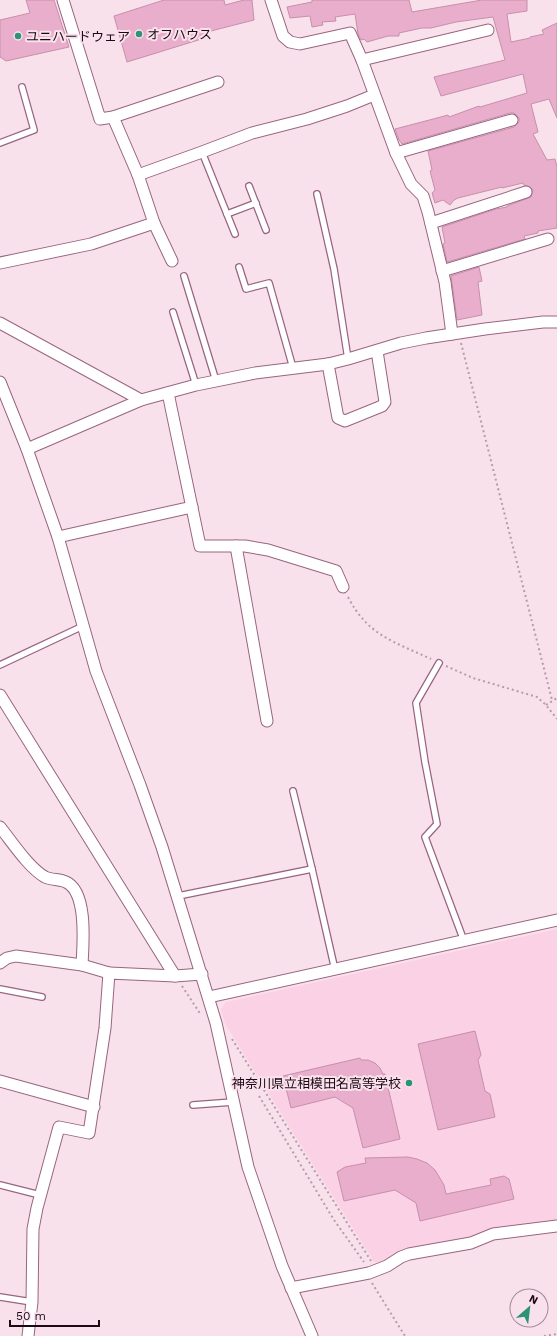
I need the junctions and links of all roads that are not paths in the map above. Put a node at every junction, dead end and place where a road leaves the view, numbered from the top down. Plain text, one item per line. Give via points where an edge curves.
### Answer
1 (63, 0) edge
2 (271, 0) edge
3 (488, 30) dead end
4 (362, 60) junction
5 (218, 82) dead end
6 (22, 87) dead end
7 (374, 95) junction
8 (113, 117) junction
9 (512, 120) dead end
10 (0, 143) edge
11 (202, 152) junction
12 (396, 153) junction
13 (138, 175) junction
14 (250, 186) dead end
15 (526, 192) dead end
16 (317, 194) dead end
17 (256, 203) junction
18 (227, 214) junction
19 (154, 223) junction
20 (431, 223) junction
21 (266, 230) dead end
22 (235, 234) dead end
23 (548, 239) dead end
24 (172, 261) dead end
25 (0, 263) edge
26 (239, 267) dead end
27 (442, 271) junction
28 (184, 276) dead end
29 (173, 312) dead end
30 (557, 322) edge
31 (0, 323) edge
32 (455, 334) junction
33 (377, 351) junction
34 (348, 359) junction
35 (328, 364) junction
36 (293, 368) junction
37 (216, 381) junction
38 (0, 382) edge
39 (196, 385) junction
40 (168, 393) junction
41 (141, 400) junction
42 (27, 449) junction
43 (192, 507) junction
44 (58, 537) junction
45 (236, 546) junction
46 (343, 586) dead end
47 (83, 626) junction
48 (439, 663) dead end
49 (0, 666) edge
50 (0, 695) edge
51 (266, 721) dead end
52 (293, 791) dead end
53 (0, 828) edge
54 (312, 869) junction
55 (178, 896) junction
56 (557, 920) edge
57 (464, 941) junction
58 (0, 963) edge
59 (82, 965) junction
60 (335, 970) junction
61 (109, 973) junction
62 (202, 974) junction
63 (176, 976) junction
64 (0, 989) edge
65 (42, 997) dead end
66 (209, 997) junction
67 (0, 1081) edge
68 (233, 1102) junction
69 (193, 1105) dead end
70 (94, 1107) junction
71 (0, 1185) edge
72 (40, 1195) junction
73 (557, 1226) edge
74 (291, 1288) junction
75 (0, 1297) edge
76 (32, 1302) junction
77 (28, 1336) edge
78 (312, 1336) edge

1 - 8 street via 100,119
2 - 4 street via 284,36 290,42 300,44 350,33
3 - 4 street
4 - 7 street
5 - 8 street
6 - 10 lane via 34,130
7 - 11 street via 306,119 252,133
7 - 12 street
8 - 13 street
9 - 12 street
11 - 13 street
11 - 18 lane
12 - 20 street via 410,184 423,196
13 - 19 street
14 - 17 lane
15 - 20 street
16 - 34 lane via 334,269
17 - 18 lane
17 - 21 lane
18 - 22 lane
19 - 24 street
19 - 25 street via 85,246
20 - 27 street
23 - 27 street
26 - 36 lane via 246,289 269,283
27 - 32 street
28 - 37 lane
29 - 39 lane
30 - 32 street
31 - 41 street
32 - 33 street via 401,343
33 - 34 street
33 - 35 street via 385,402 382,406 345,421 338,418
34 - 35 street
35 - 36 street
36 - 37 street
37 - 39 street
38 - 42 street
39 - 40 street
40 - 41 street
40 - 43 street
41 - 42 street
42 - 44 street
43 - 44 street
43 - 45 street via 200,546
44 - 47 street
45 - 46 street via 268,550 336,571
45 - 51 street
47 - 49 lane
47 - 55 street via 96,671 140,785
48 - 57 lane via 416,703 437,824 425,837
50 - 63 street
52 - 54 lane
53 - 59 street via 29,863 46,877 66,882 74,888 80,902
54 - 55 lane
54 - 60 lane
55 - 62 street
56 - 57 street
57 - 60 street
58 - 59 street via 16,956
59 - 61 street
60 - 66 street
61 - 63 street
61 - 70 street via 105,1028
62 - 63 street
62 - 66 street
64 - 65 lane
66 - 68 street
67 - 70 street
68 - 69 lane
68 - 74 street via 248,1167
70 - 72 street via 89,1133 59,1128
71 - 72 lane
72 - 76 street via 33,1229
73 - 74 street via 494,1234 471,1243 409,1254 373,1272
74 - 78 street
75 - 76 lane
76 - 77 street

